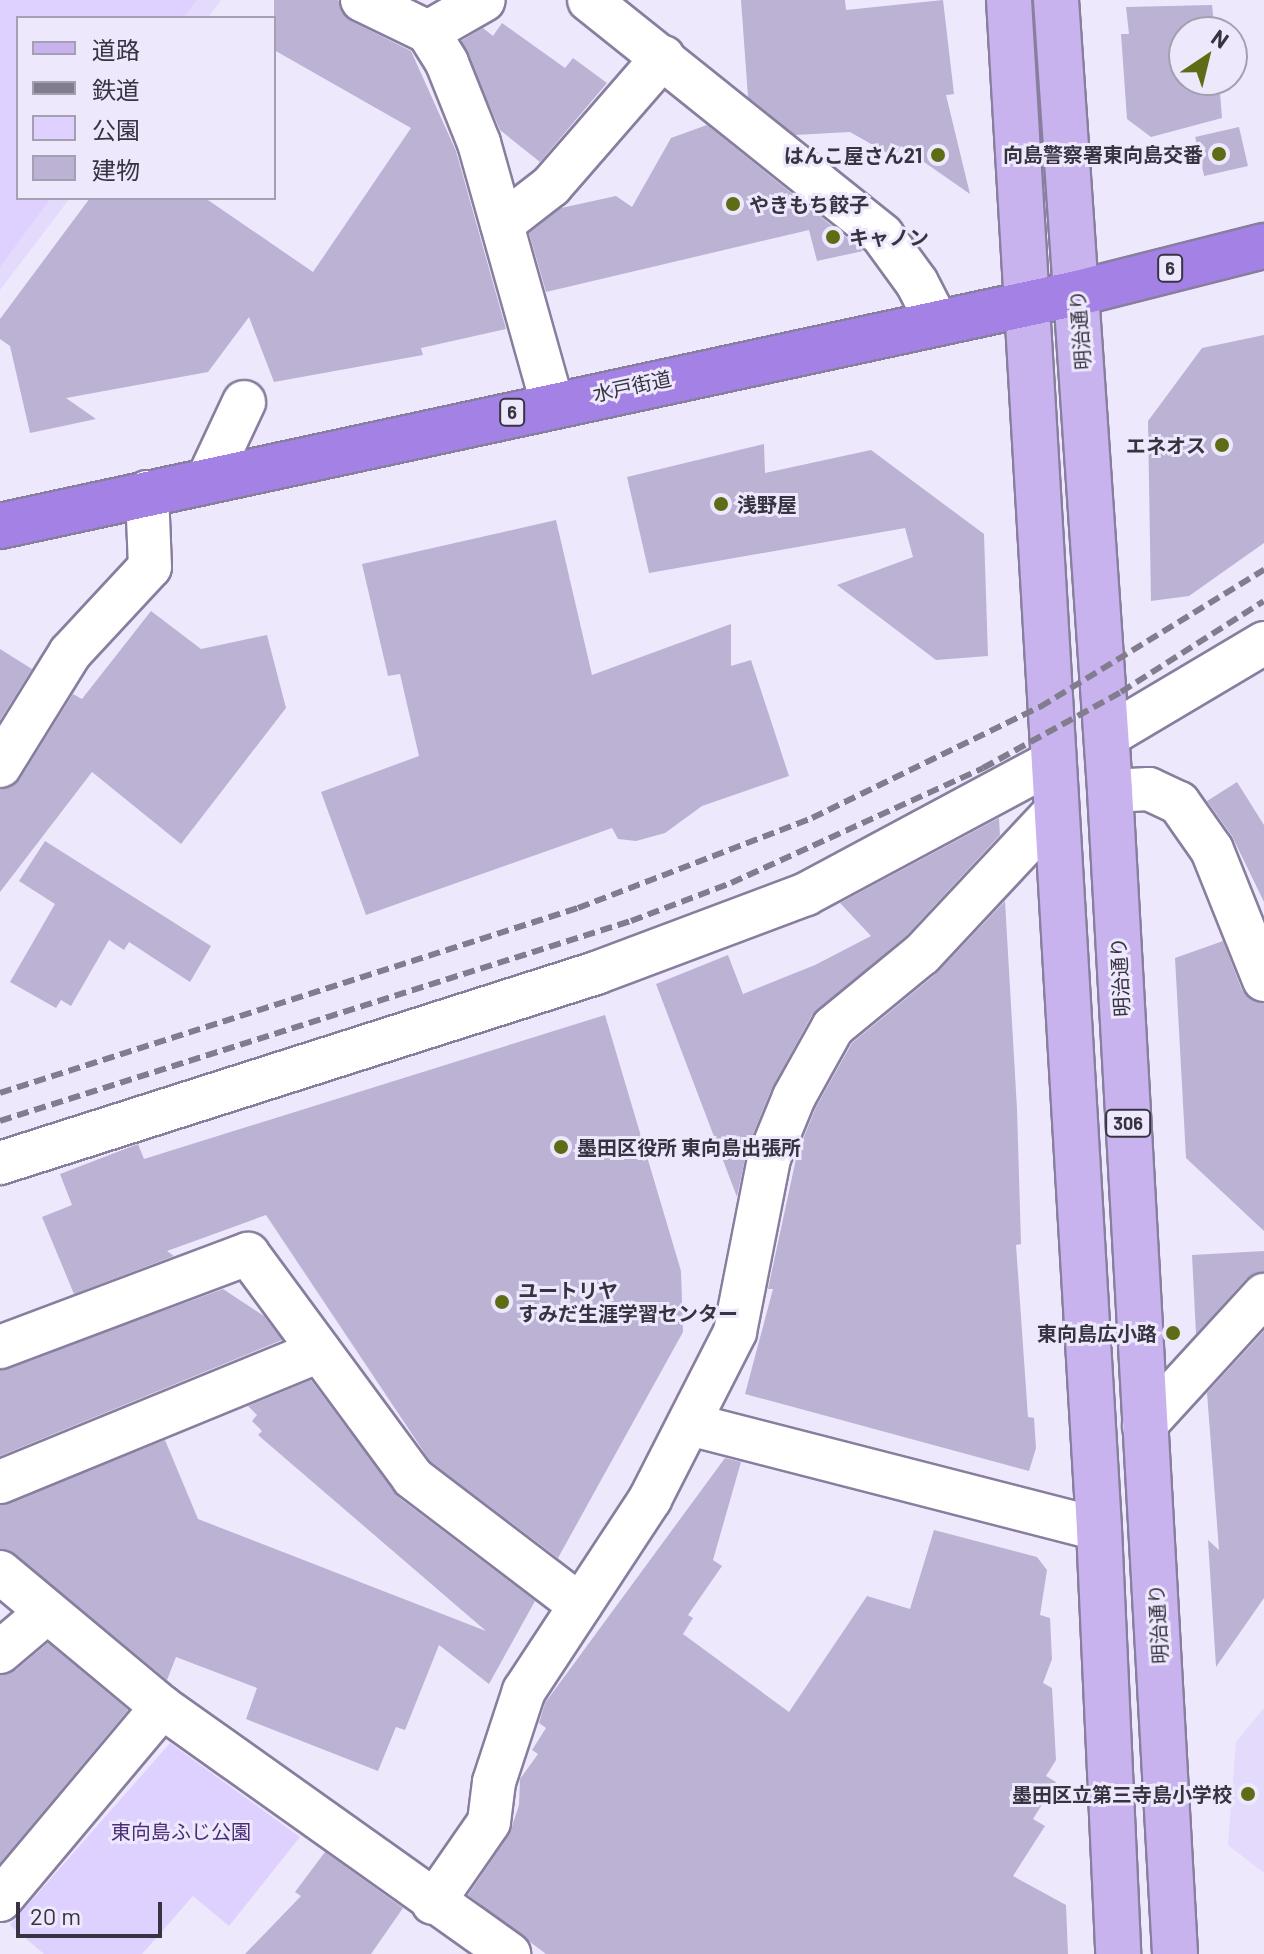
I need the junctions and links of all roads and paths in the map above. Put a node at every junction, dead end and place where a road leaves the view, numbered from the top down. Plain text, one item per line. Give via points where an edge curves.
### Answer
1 (362, 0) edge
2 (484, 0) edge
3 (589, 0) edge
4 (1009, 0) edge
5 (1056, 0) edge
6 (428, 32) junction
7 (663, 57) junction
8 (502, 224) junction
9 (1264, 246) edge
10 (1078, 293) junction
11 (1026, 303) junction
12 (937, 322) junction
13 (244, 402) dead end
14 (552, 403) junction
15 (208, 479) junction
16 (147, 492) junction
17 (0, 526) edge
18 (1264, 643) edge
19 (1106, 737) junction
20 (1052, 762) junction
21 (0, 766) edge
22 (1110, 791) junction
23 (1054, 813) junction
24 (1264, 980) edge
25 (0, 1163) edge
26 (1264, 1295) edge
27 (0, 1347) edge
28 (319, 1351) junction
29 (689, 1424) junction
30 (1144, 1426) junction
31 (0, 1482) edge
32 (1099, 1529) junction
33 (0, 1572) edge
34 (580, 1605) junction
35 (46, 1613) junction
36 (0, 1652) edge
37 (162, 1707) junction
38 (0, 1900) edge
39 (433, 1903) junction
40 (509, 1954) edge
41 (1118, 1954) edge
42 (1175, 1954) edge

1 - 6 street
2 - 6 street
3 - 7 street
4 - 11 main road
5 - 10 main road, 明治通り / 306
6 - 8 street via 447,63 479,143
7 - 8 street via 551,186
7 - 12 street via 882,235
8 - 14 street
9 - 10 highway, 水戸街道 / 6
10 - 11 highway, 水戸街道 / 6
10 - 19 main road, 明治通り / 306
11 - 12 highway, 水戸街道 / 6
11 - 20 main road
12 - 14 highway, 水戸街道 / 6
13 - 15 street
14 - 15 highway, 水戸街道 / 6
15 - 16 highway, 水戸街道 / 6
16 - 17 highway, 水戸街道 / 6
16 - 21 street via 150,567 70,653
18 - 19 street
19 - 22 main road, 明治通り / 306
20 - 23 main road
20 - 25 street via 806,894 596,973
22 - 24 street via 1149,789 1179,803 1212,850
22 - 30 main road, 明治通り / 306
23 - 29 street via 922,954 833,1027 794,1097 769,1158 735,1332
23 - 32 main road
26 - 30 street
27 - 28 street via 248,1254
28 - 31 street
28 - 34 street via 413,1478
29 - 32 street
29 - 34 street via 650,1499
30 - 42 main road, 明治通り / 306
32 - 41 main road
33 - 35 street
34 - 39 street via 524,1691 494,1782 489,1822
35 - 36 street
35 - 37 street
37 - 38 street
37 - 39 street
39 - 40 street

